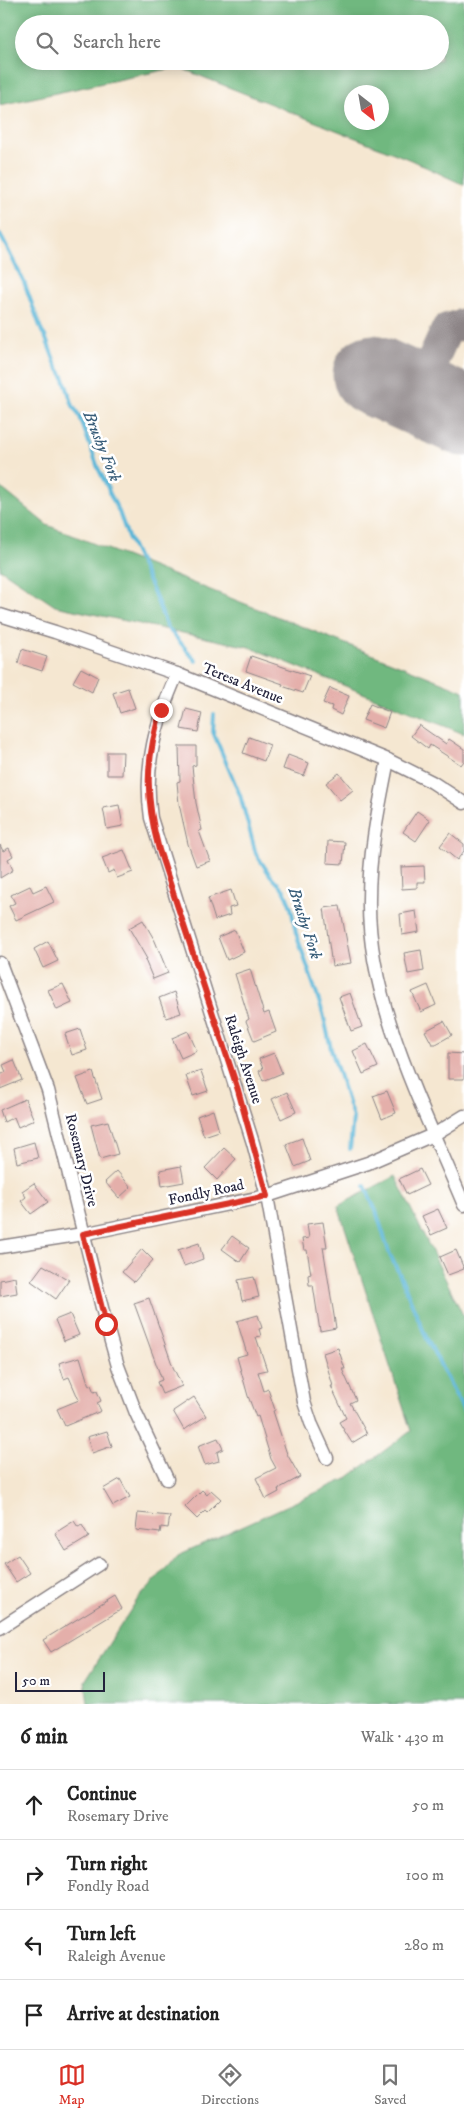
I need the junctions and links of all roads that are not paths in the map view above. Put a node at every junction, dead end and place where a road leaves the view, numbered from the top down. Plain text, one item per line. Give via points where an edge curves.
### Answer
1 (0, 615) edge
2 (176, 674) junction
3 (388, 760) junction
4 (464, 804) edge
5 (0, 962) edge
6 (464, 1116) edge
7 (435, 1134) junction
8 (267, 1196) junction
9 (464, 1205) edge
10 (83, 1234) junction
11 (0, 1247) edge
12 (327, 1458) dead end
13 (168, 1479) dead end
14 (100, 1564) dead end
15 (0, 1628) edge

1 - 2 street, Teresa Avenue
2 - 3 street, Teresa Avenue
2 - 8 street, Raleigh Avenue via 161,710 150,752 151,818 238,1090
3 - 4 street, Teresa Avenue via 432,782
3 - 7 street via 369,874 371,934 385,1009
5 - 10 street, Rosemary Drive via 48,1090
6 - 7 street, Fondly Road
7 - 8 street, Fondly Road via 343,1173
7 - 9 street
8 - 10 street, Fondly Road
8 - 12 street, Raleigh Avenue via 304,1402
10 - 11 street, Fondly Road
10 - 13 street, Rosemary Drive via 118,1366 136,1413
14 - 15 street

